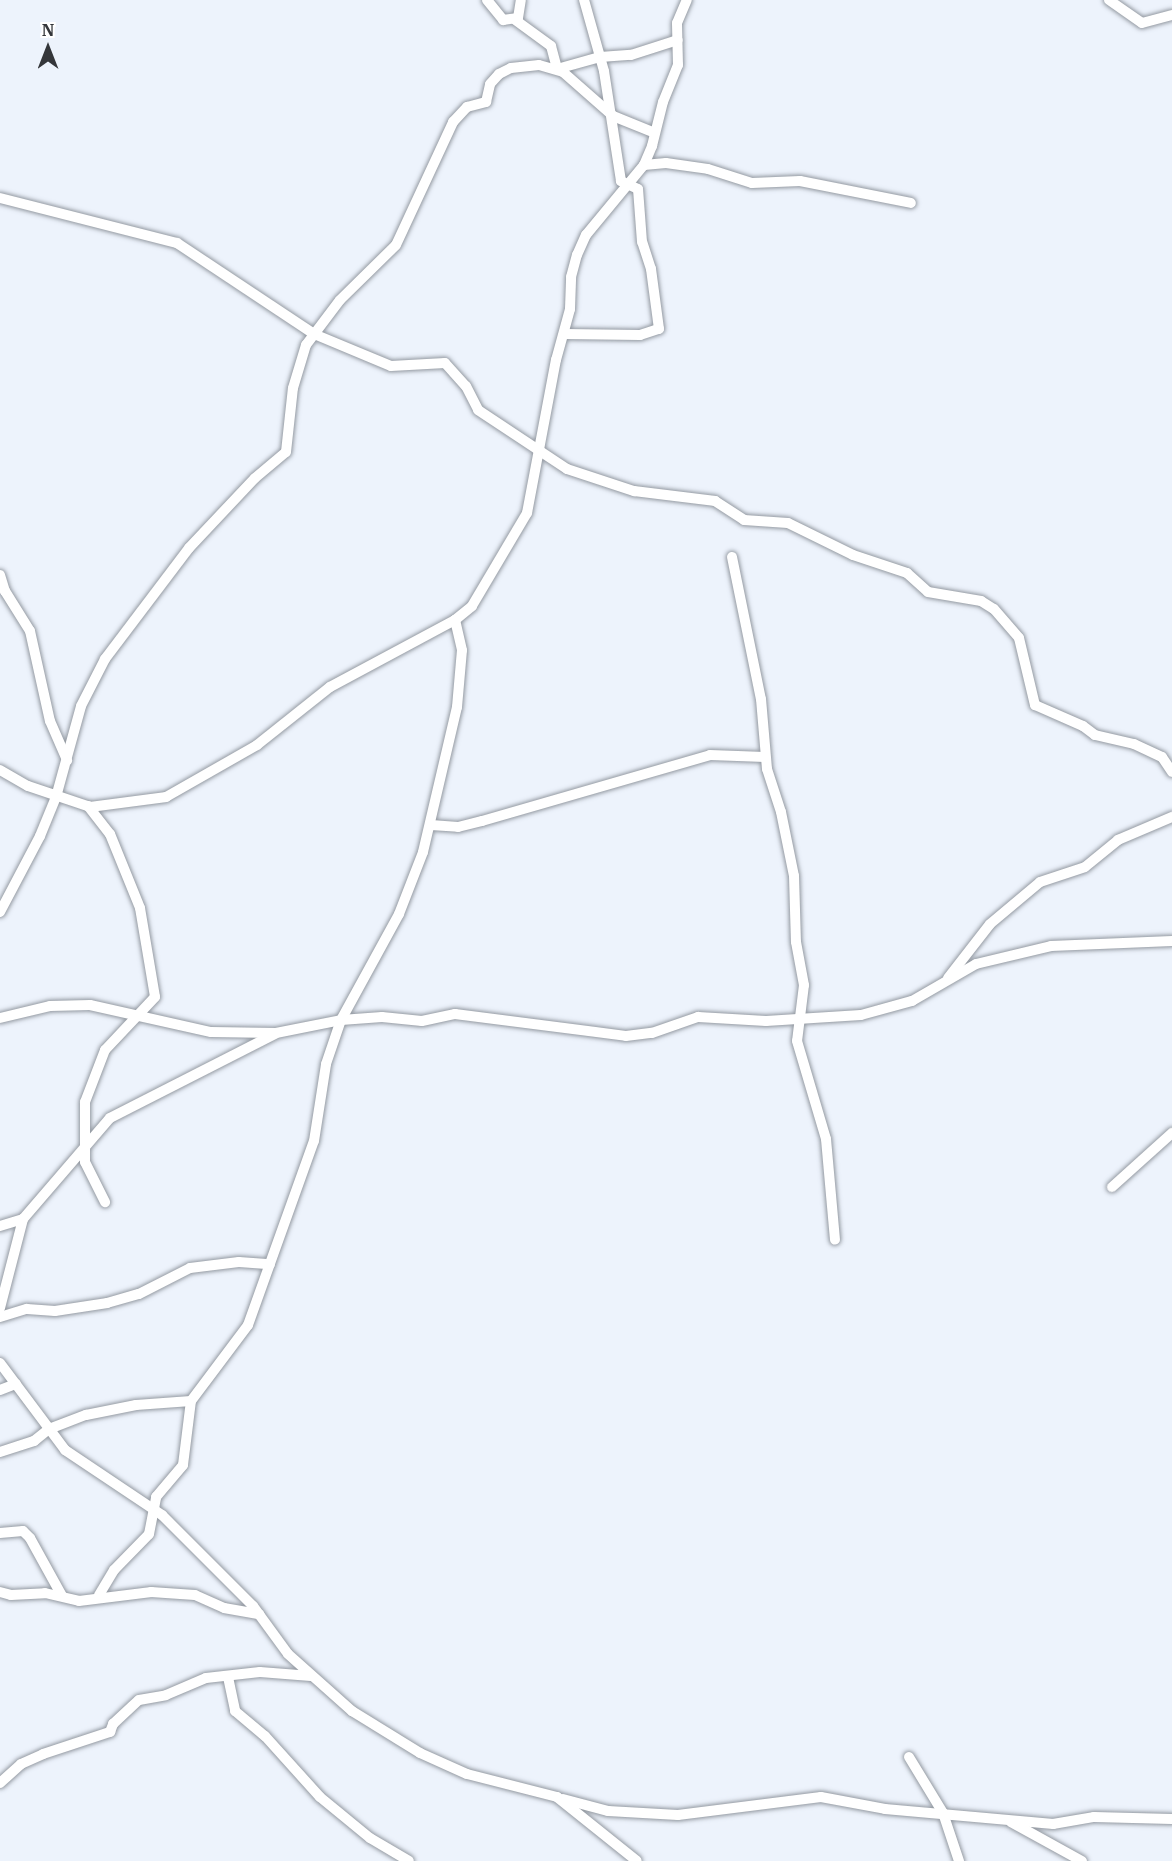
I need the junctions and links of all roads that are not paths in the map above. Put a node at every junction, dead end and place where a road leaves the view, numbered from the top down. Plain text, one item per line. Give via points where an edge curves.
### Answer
1 (487, 0) edge
2 (522, 0) edge
3 (584, 0) edge
4 (687, 0) edge
5 (1109, 0) edge
6 (1172, 15) edge
7 (514, 19) junction
8 (678, 40) junction
9 (600, 57) junction
10 (557, 69) junction
11 (613, 116) junction
12 (655, 133) junction
13 (644, 165) junction
14 (630, 182) junction
15 (0, 198) edge
16 (910, 203) dead end
17 (314, 334) junction
18 (565, 334) junction
19 (541, 452) junction
20 (732, 557) dead end
21 (0, 575) edge
22 (455, 620) junction
23 (765, 757) junction
24 (67, 760) junction
25 (0, 770) edge
26 (1172, 772) edge
27 (56, 797) junction
28 (87, 806) junction
29 (1172, 817) edge
30 (431, 825) junction
31 (2, 906) edge
32 (1172, 940) edge
33 (942, 986) junction
34 (140, 1014) junction
35 (0, 1018) edge
36 (799, 1018) junction
37 (341, 1020) junction
38 (276, 1033) junction
39 (1172, 1133) edge
40 (84, 1150) junction
41 (1112, 1187) dead end
42 (105, 1202) dead end
43 (22, 1219) junction
44 (0, 1226) edge
45 (835, 1240) dead end
46 (270, 1264) junction
47 (0, 1308) edge
48 (0, 1317) edge
49 (0, 1363) edge
50 (16, 1384) junction
51 (0, 1390) edge
52 (191, 1401) junction
53 (49, 1429) junction
54 (0, 1452) edge
55 (153, 1508) junction
56 (0, 1533) edge
57 (0, 1592) edge
58 (99, 1595) junction
59 (62, 1596) junction
60 (259, 1614) junction
61 (311, 1676) junction
62 (228, 1677) junction
63 (909, 1757) dead end
64 (0, 1783) edge
65 (557, 1797) junction
66 (943, 1813) junction
67 (999, 1817) junction
68 (1172, 1819) edge
69 (409, 1861) edge
70 (637, 1861) edge
71 (959, 1861) edge
72 (1082, 1861) edge

1 - 7 street via 498,17
2 - 7 street
3 - 9 street
4 - 8 street via 677,23
5 - 6 street via 1142,23
7 - 10 street via 551,46
8 - 9 street via 631,55
8 - 12 street via 678,65
9 - 10 street
9 - 11 street
10 - 11 street
10 - 17 street via 539,65 511,68 490,84 486,102 467,107 453,122 396,244 340,300
11 - 12 street
11 - 14 street via 621,181
12 - 13 street
13 - 14 street
13 - 16 street via 666,163 708,169 752,183 800,181
14 - 18 street via 586,235 571,277
14 - 18 street via 638,189 642,206 642,242 651,270 659,329 640,335
15 - 17 street via 177,243
17 - 19 street via 391,366 445,363 466,386 478,410
17 - 24 street via 298,360 286,452 255,478 189,548 105,659 81,706
18 - 19 street via 550,392
19 - 22 street via 527,513 484,588
19 - 26 street via 567,469 634,491 716,501 744,520 788,523 853,555 907,573 928,592 981,601 994,609 1019,638 1035,705 1095,735 1134,744 1162,757
20 - 23 street via 761,699
21 - 24 street via 30,631 50,721
22 - 28 street via 330,687 257,745 166,796 125,805
22 - 30 street via 462,650 461,675 451,743 434,798
23 - 30 street via 710,755 508,815 458,827
23 - 36 street via 794,876 796,942 804,974
24 - 27 street
25 - 27 street
27 - 28 street
27 - 31 street
28 - 34 street via 110,834 140,908 156,998
29 - 33 street via 1119,840 1085,867 1040,882 990,924
30 - 37 street via 399,914
32 - 33 street via 1051,946 976,964
33 - 36 street via 912,1001 869,1013
34 - 35 street via 71,1005
34 - 38 street via 211,1032
34 - 40 street via 116,1034 97,1066 85,1102
36 - 37 street via 766,1021 698,1017 652,1033 627,1036 455,1014 422,1021 382,1017
36 - 45 street via 799,1053 828,1152
37 - 38 street
37 - 46 street via 326,1064 314,1141
38 - 40 street via 110,1118
39 - 41 street
40 - 42 street
40 - 43 street
43 - 44 street
43 - 47 street
46 - 48 street via 239,1262 190,1268 139,1294 107,1303 55,1311 27,1310
46 - 52 street via 248,1325
49 - 50 street
50 - 51 street
50 - 53 street
52 - 53 street via 96,1413
52 - 55 street via 183,1465 156,1497
53 - 54 street via 34,1441
53 - 55 street via 78,1461
55 - 58 street via 149,1534 114,1570
55 - 60 street
56 - 59 street via 22,1531 30,1538
57 - 59 street
58 - 59 street via 79,1601
58 - 60 street via 195,1595 224,1608
60 - 61 street via 288,1654
61 - 62 street via 260,1672
61 - 65 street via 352,1711 429,1757 484,1780
62 - 64 street via 207,1678 166,1695 139,1700 112,1724 110,1732 28,1761
62 - 69 street via 235,1711 271,1742 320,1797 369,1838
63 - 66 street
65 - 66 street via 608,1811 678,1815 821,1797 885,1809
65 - 70 street
66 - 67 street
66 - 71 street
67 - 68 street via 1053,1824 1094,1817
67 - 72 street

